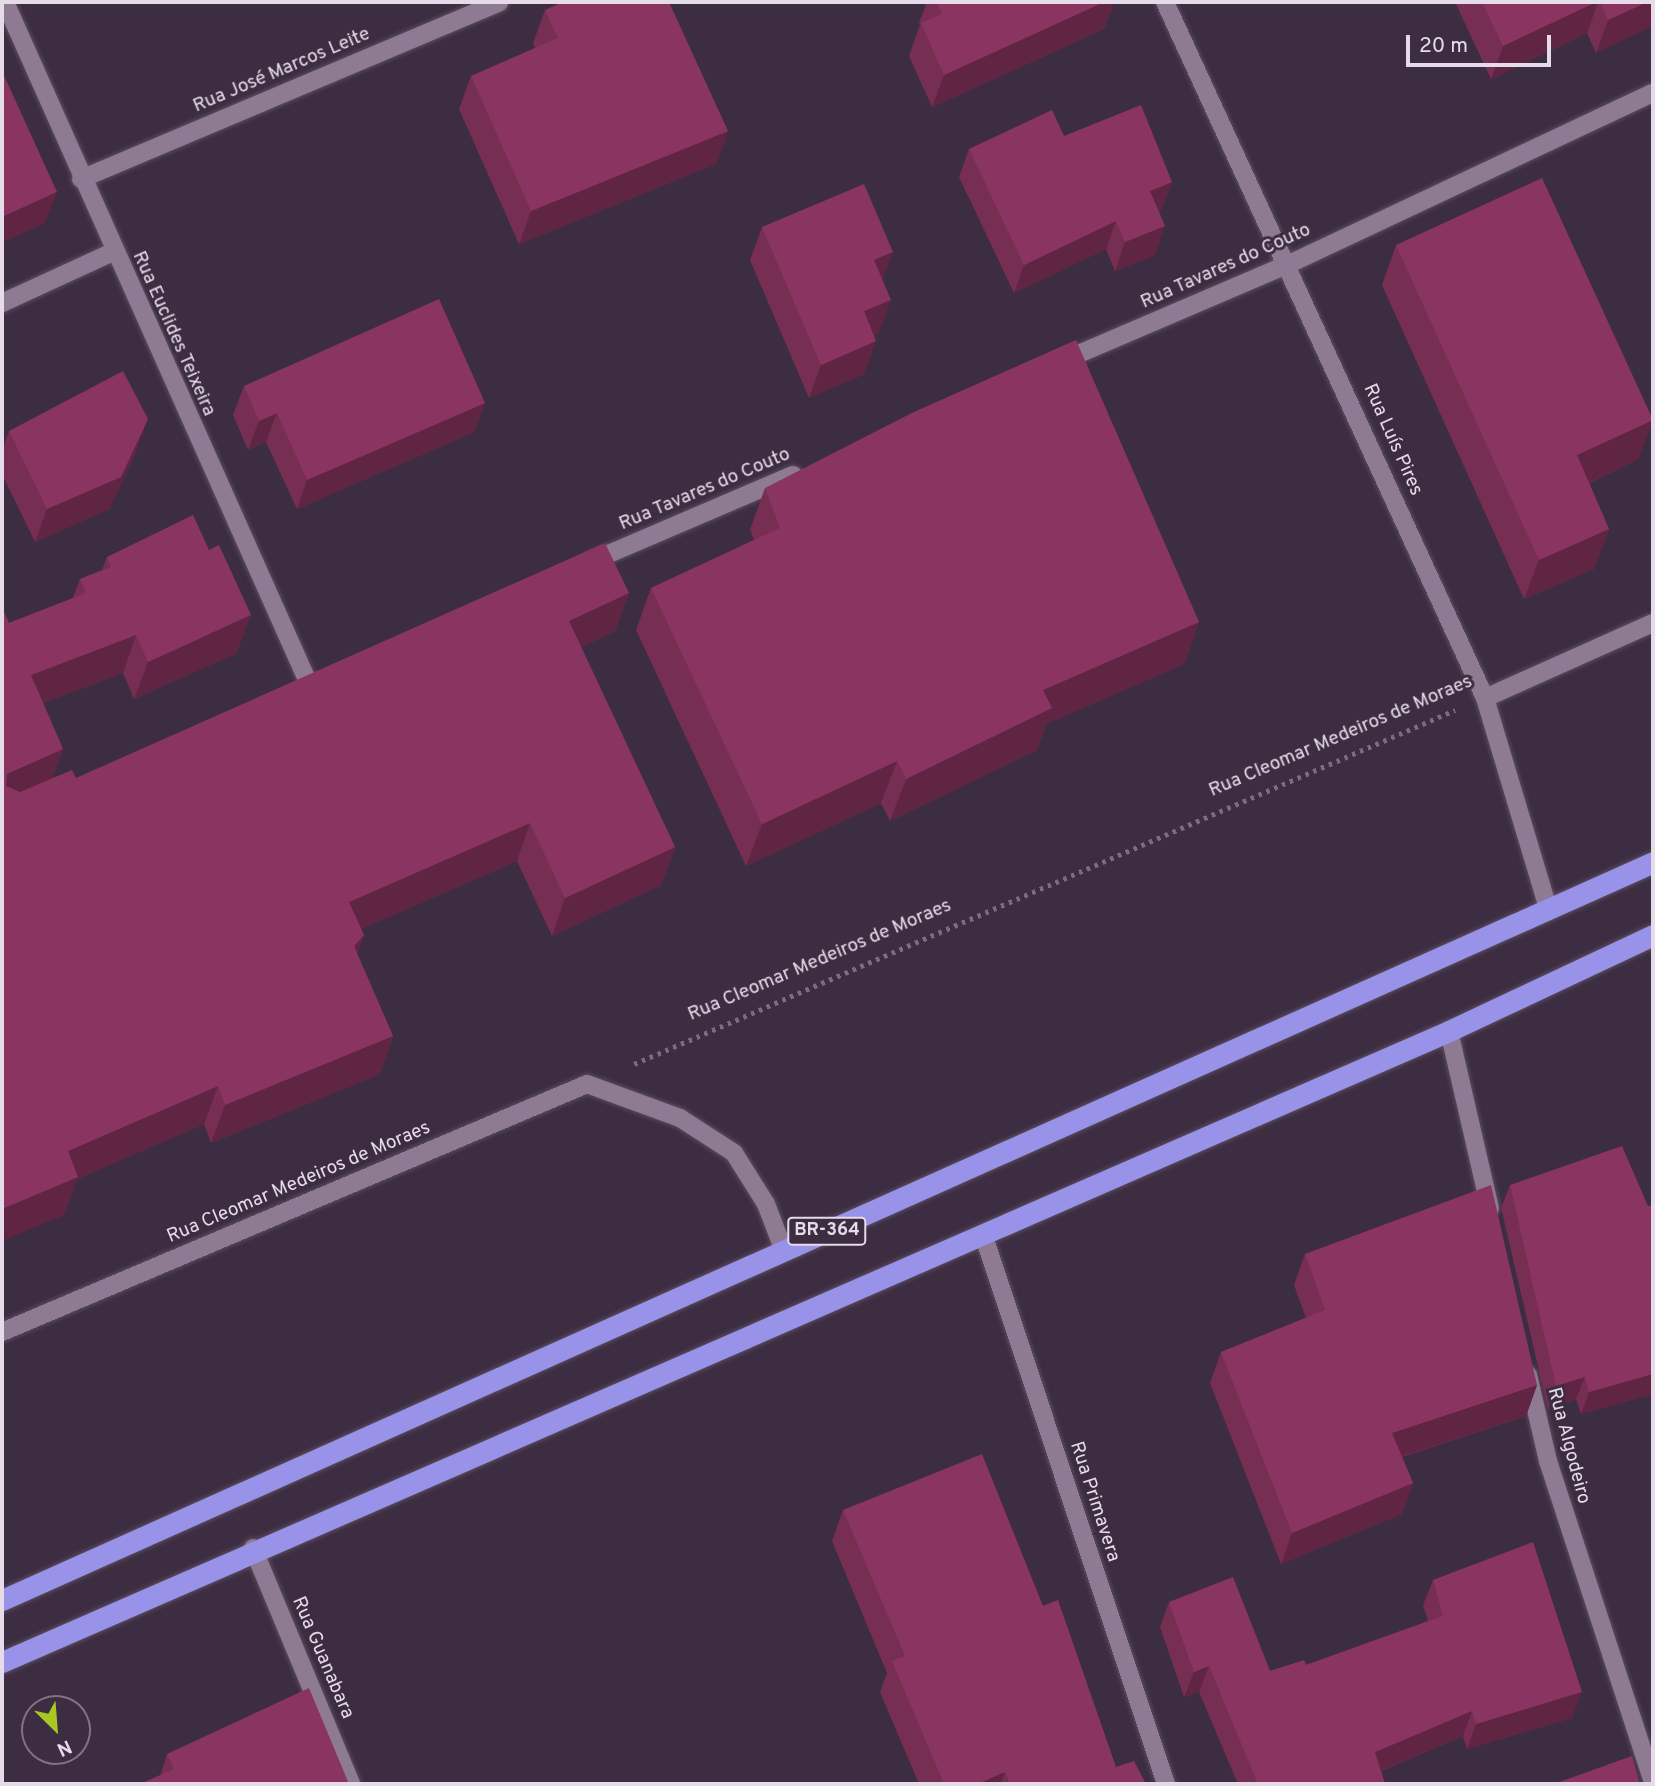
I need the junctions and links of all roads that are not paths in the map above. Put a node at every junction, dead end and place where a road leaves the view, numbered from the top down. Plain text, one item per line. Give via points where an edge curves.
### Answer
1 (5, 2) edge
2 (499, 2) edge
3 (1165, 2) edge
4 (1653, 93) edge
5 (81, 179) junction
6 (113, 252) junction
7 (1289, 264) junction
8 (2, 303) edge
9 (1047, 367) edge
10 (817, 465) edge
11 (575, 568) edge
12 (1653, 623) edge
13 (333, 671) edge
14 (1485, 698) junction
15 (1653, 862) edge
16 (1548, 908) junction
17 (1653, 935) edge
18 (1449, 1031) junction
19 (1495, 1233) edge
20 (983, 1234) junction
21 (783, 1251) junction
22 (2, 1332) edge
23 (1523, 1354) edge
24 (253, 1548) junction
25 (2, 1600) edge
26 (2, 1662) edge
27 (1653, 1783) edge
28 (351, 1784) edge
29 (1166, 1784) edge

1 - 5 street, Rua Euclides Teixeira
2 - 5 street, Rua José Marcos Leite
3 - 7 street, Rua Luís Pires
4 - 7 street, Rua Tavares do Couto
5 - 6 street, Rua Euclides Teixeira
6 - 8 street
6 - 13 street, Rua Euclides Teixeira via 301,685
7 - 9 street, Rua Tavares do Couto
7 - 14 street, Rua Luís Pires
10 - 11 street, Rua Tavares do Couto
12 - 14 street, Rua Cleomar Medeiros de Moraes
14 - 16 street, Rua Luís Pires
15 - 16 highway, BR-364
16 - 21 highway, BR-364
17 - 18 highway
18 - 19 street
18 - 20 highway
20 - 24 highway
20 - 29 street, Rua Primavera
21 - 22 street, Rua Cleomar Medeiros de Moraes via 766,1204 734,1153 680,1118 587,1084
21 - 25 highway, BR-364
23 - 27 street, Rua Algodeiro via 1548,1461
24 - 26 highway
24 - 28 street, Rua Guanabara

